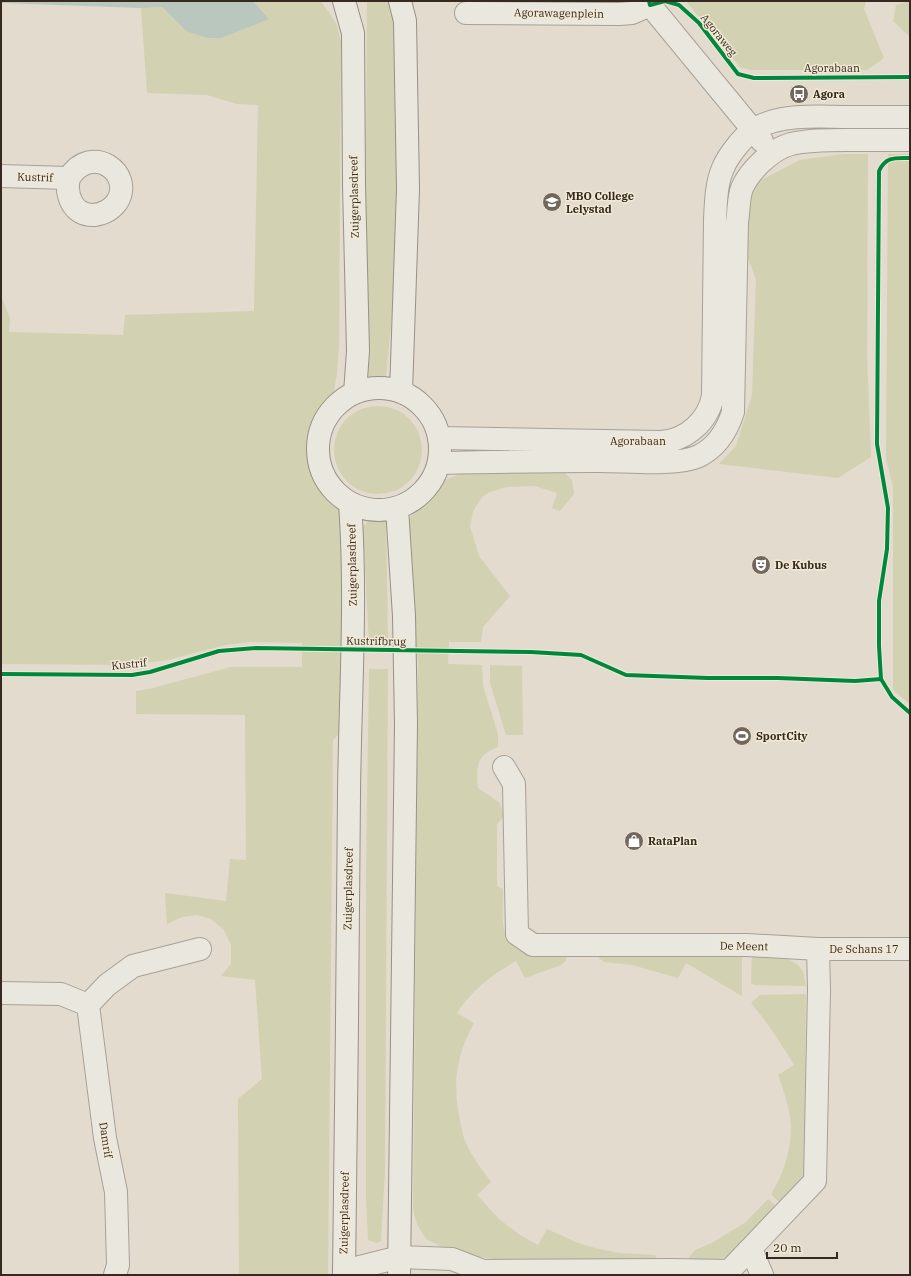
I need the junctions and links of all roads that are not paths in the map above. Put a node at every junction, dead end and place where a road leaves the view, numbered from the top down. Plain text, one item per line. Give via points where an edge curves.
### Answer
1 (344, 1) edge
2 (400, 1) edge
3 (650, 3) edge
4 (466, 12) dead end
5 (910, 117) edge
6 (753, 130) junction
7 (910, 140) edge
8 (772, 152) junction
9 (1, 176) edge
10 (69, 178) dead end
11 (401, 392) junction
12 (355, 393) junction
13 (439, 438) junction
14 (439, 462) junction
15 (350, 503) junction
16 (397, 508) junction
17 (504, 767) dead end
18 (200, 949) dead end
19 (818, 949) junction
20 (910, 949) edge
21 (1, 992) edge
22 (88, 1005) junction
23 (751, 1249) junction
24 (400, 1266) edge
25 (478, 1273) edge
26 (561, 1273) edge
27 (349, 1274) edge
28 (115, 1275) edge
29 (762, 1275) edge

1 - 12 street, Zuigerplasdreef via 353,33 358,351
2 - 11 street via 405,21 408,189
3 - 4 street, Agorawagenplein via 632,13 619,14
3 - 6 street
5 - 6 street, Agorabaan via 801,117 781,120
6 - 8 street
6 - 13 street, Agorabaan via 728,158 716,196 713,396 706,415 689,433 678,439 661,442
7 - 8 street, Agorabaan via 808,141 790,144
8 - 14 street, Agorabaan via 747,180 740,197 737,222 733,412 729,426 710,449 698,456 678,461
9 - 10 street, Kustrif
11 - 12 street via 378,388
11 - 13 street via 419,403 432,419
12 - 15 street via 338,404 326,419 319,437 318,456 324,475 334,491
13 - 14 street
14 - 16 street via 436,473 424,491
15 - 16 street via 373,510
15 - 27 street, Zuigerplasdreef via 353,631 350,729
16 - 24 street via 404,616 406,724
17 - 19 street, De Meent via 514,784 517,934 533,945 747,945
18 - 22 street via 133,966 107,985
19 - 20 street, De Schans 17
19 - 23 street via 815,1181
21 - 22 street via 62,994
22 - 28 street, Damrif via 105,1138 116,1192 118,1265
23 - 26 street via 729,1271
23 - 29 street
24 - 25 street via 452,1259
24 - 27 street
25 - 26 street

